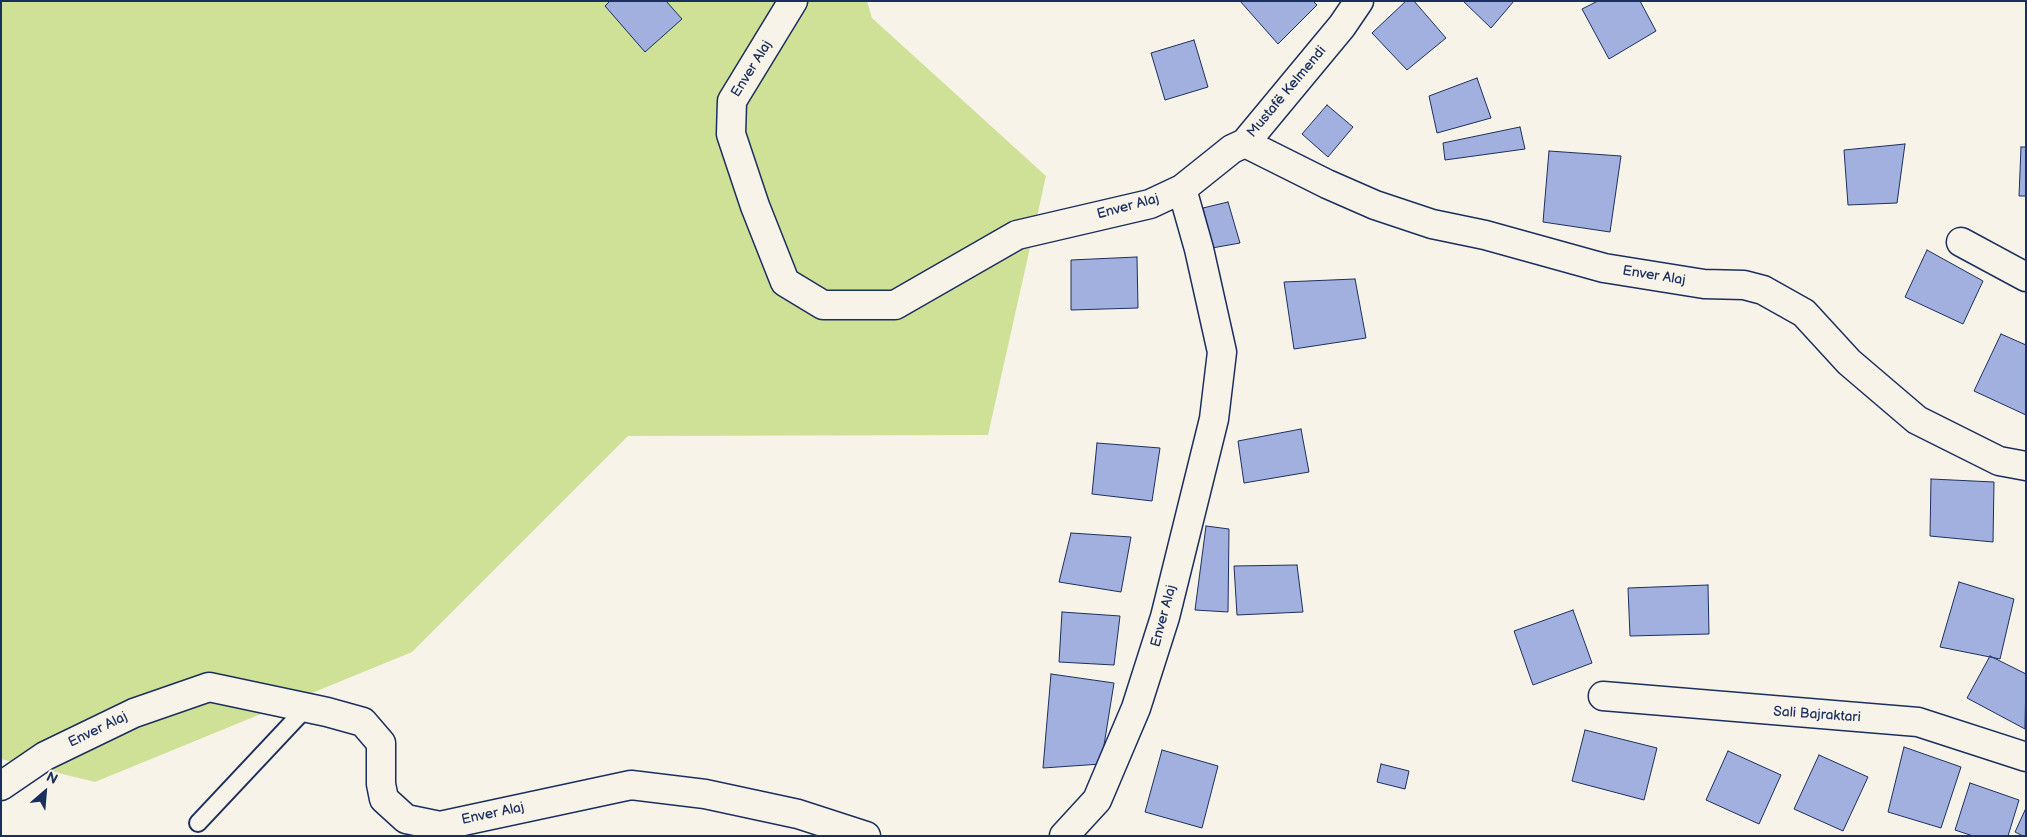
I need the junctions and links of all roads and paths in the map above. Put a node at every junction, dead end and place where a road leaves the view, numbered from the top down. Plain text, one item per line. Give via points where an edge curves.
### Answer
1 (793, 1) edge
2 (1359, 1) edge
3 (1245, 143) junction
4 (1182, 189) junction
5 (1961, 242) dead end
6 (2026, 277) edge
7 (2026, 466) edge
8 (1603, 696) dead end
9 (306, 708) junction
10 (2026, 757) edge
11 (1, 786) edge
12 (198, 823) dead end
13 (866, 836) edge
14 (1064, 836) edge

1 - 4 street, Enver Alaj via 732,101 731,134 785,282 823,305 895,305 1018,236 1150,204
2 - 3 street, Mustafë Kelmendi
3 - 4 street, Mustafë Kelmendi via 1232,149
3 - 7 street, Enver Alaj via 1374,205 1432,224 1604,268 1763,290 1804,313 1849,362 1917,420 1999,461
4 - 14 street, Enver Alaj via 1222,352 1214,419 1165,617 1136,708 1097,800
5 - 6 street
8 - 10 street, Sali Bajraktari via 1918,722
9 - 11 street, Enver Alaj via 209,687 134,713 45,756
9 - 12 lane
9 - 13 street, Enver Alaj via 363,722 381,743 384,799 406,819 440,826 631,785 704,794 798,814

